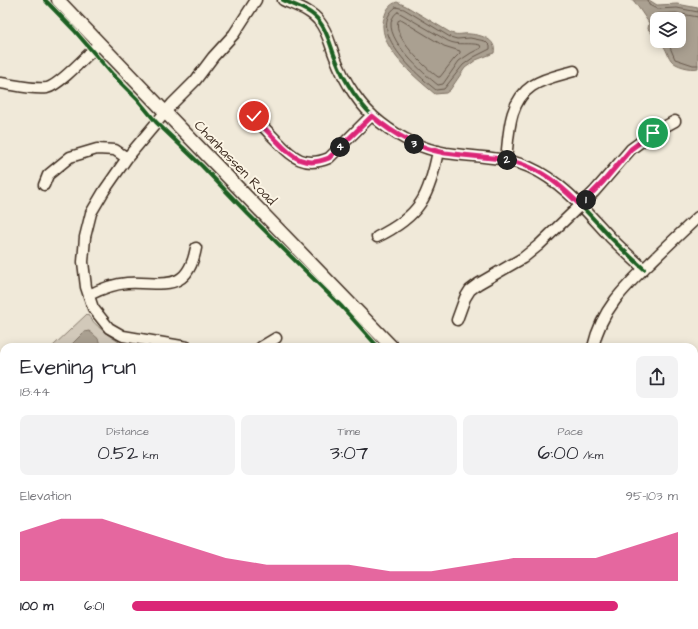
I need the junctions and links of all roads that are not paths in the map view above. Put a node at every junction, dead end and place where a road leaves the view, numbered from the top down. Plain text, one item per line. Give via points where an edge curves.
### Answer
1 (58, 0) edge
2 (256, 0) edge
3 (283, 0) edge
4 (99, 44) junction
5 (574, 71) dead end
6 (0, 83) edge
7 (164, 112) junction
8 (254, 116) dead end
9 (372, 116) junction
10 (675, 121) dead end
11 (438, 151) junction
12 (127, 158) junction
13 (506, 160) junction
14 (44, 185) dead end
15 (580, 205) junction
16 (698, 217) edge
17 (377, 238) dead end
18 (196, 248) dead end
19 (644, 269) junction
20 (89, 295) junction
21 (457, 320) dead end
22 (276, 338) dead end
23 (148, 343) edge
24 (268, 343) edge
25 (388, 343) edge
26 (594, 343) edge

1 - 4 main road, Chanhassen Road
2 - 7 street via 238,28 195,81
3 - 9 street via 319,20 343,75
4 - 6 street via 54,85 47,88
4 - 7 main road, Chanhassen Road
5 - 13 street via 532,86 517,102 511,117
7 - 12 street
7 - 25 main road, Chanhassen Road
8 - 9 street via 294,158 312,162 329,158
9 - 11 street via 413,143
10 - 15 street via 631,149
11 - 13 street
11 - 17 street via 430,187 423,201 402,223
12 - 14 street via 115,150 97,149 70,157 48,176
12 - 20 street via 91,213 85,237 83,262
13 - 15 street via 528,167 549,178
15 - 19 street
15 - 21 street via 523,258 470,290 464,298
16 - 19 street
18 - 20 street via 188,272 176,281 168,284 110,286
19 - 26 street via 609,308
20 - 23 street via 93,308 109,328 123,336
22 - 24 street

